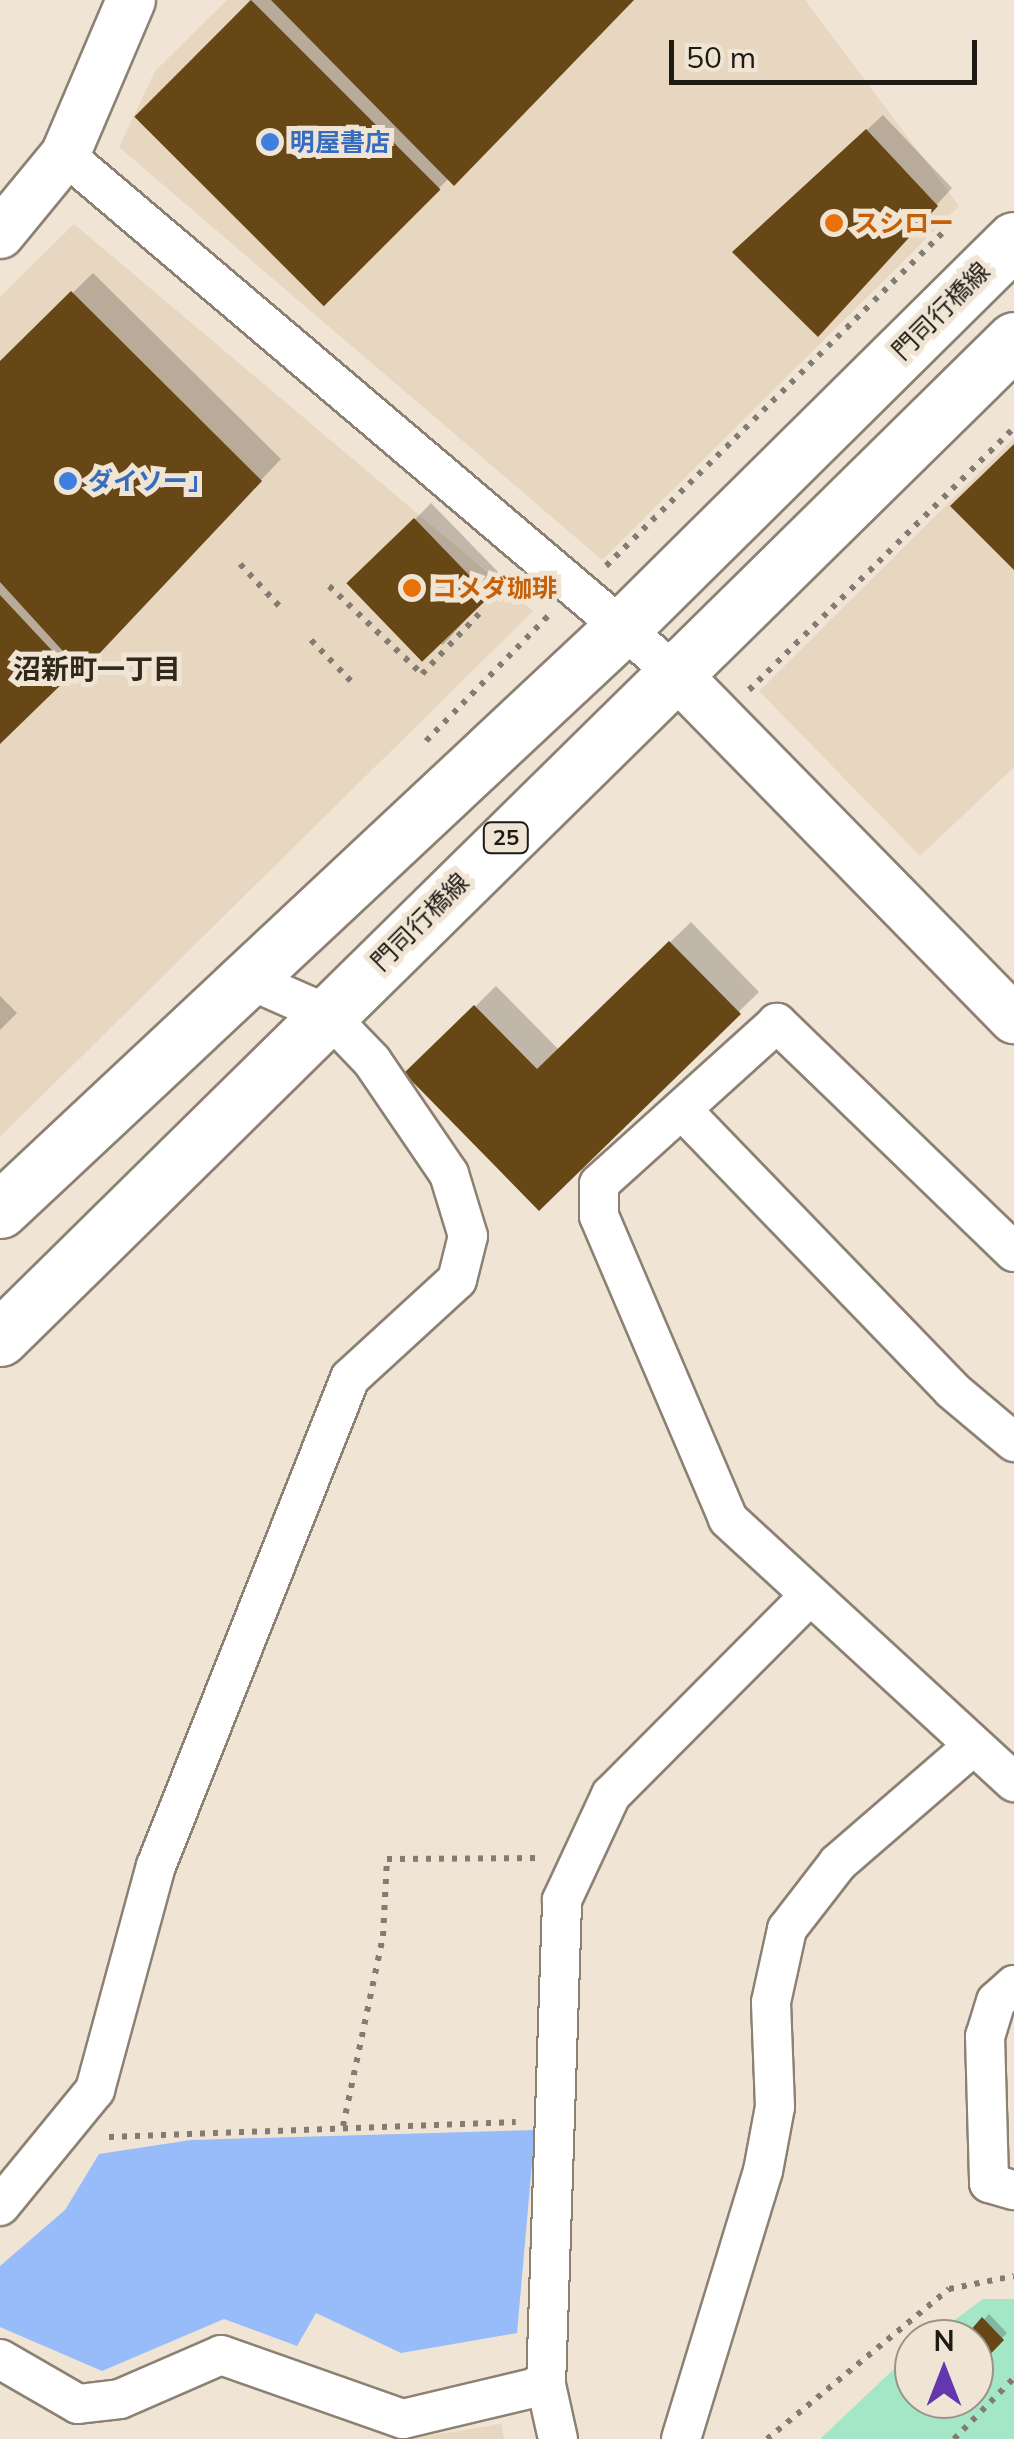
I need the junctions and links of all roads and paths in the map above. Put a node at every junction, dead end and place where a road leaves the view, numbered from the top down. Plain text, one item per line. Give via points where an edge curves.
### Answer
1 (131, 0) edge
2 (65, 155) junction
3 (945, 230) dead end
4 (0, 234) edge
5 (1014, 240) edge
6 (1014, 340) edge
7 (1014, 428) edge
8 (589, 557) dead end
9 (240, 564) dead end
10 (329, 586) dead end
11 (281, 608) dead end
12 (478, 614) dead end
13 (626, 624) junction
14 (311, 640) dead end
15 (674, 672) junction
16 (351, 680) dead end
17 (748, 692) dead end
18 (241, 976) junction
19 (326, 1014) junction
20 (1014, 1019) edge
21 (682, 1110) junction
22 (0, 1210) edge
23 (1014, 1252) edge
24 (0, 1338) edge
25 (1014, 1442) edge
26 (807, 1598) junction
27 (973, 1746) junction
28 (1014, 1782) edge
29 (582, 1858) junction
30 (1014, 1985) edge
31 (557, 2122) junction
32 (343, 2126) junction
33 (53, 2142) junction
34 (1014, 2190) edge
35 (0, 2206) edge
36 (1014, 2276) edge
37 (0, 2359) edge
38 (1014, 2378) edge
39 (546, 2385) junction
40 (558, 2439) edge
41 (681, 2439) edge
42 (767, 2439) edge
43 (954, 2439) edge

1 - 2 street
2 - 4 street
2 - 13 street
3 - 8 path via 603,570
5 - 13 main road, 門司行橋線
6 - 15 main road, 門司行橋線 / 25
7 - 17 path
9 - 11 path
10 - 12 path via 422,674
13 - 15 street
13 - 18 main road, 門司行橋線
14 - 16 path
15 - 19 main road, 門司行橋線 / 25
15 - 20 street
18 - 19 street
18 - 22 main road, 門司行橋線
19 - 24 main road, 門司行橋線 / 25
19 - 33 street via 372,1061 449,1174 465,1251 458,1280 350,1378 156,1866 96,2090
21 - 23 street via 777,1023
21 - 25 street
21 - 26 street via 599,1184 599,1216 728,1519
26 - 27 street
26 - 29 street via 611,1795
27 - 28 street
27 - 41 street via 838,1863 787,1929 770,2002 775,2107 763,2171
29 - 31 street via 562,1900
29 - 32 path via 387,1859 384,1936
30 - 34 street via 996,2002 984,2036 989,2183
31 - 32 path
31 - 39 street
32 - 33 path
33 - 35 street
36 - 42 path via 949,2289
37 - 39 street via 78,2404 120,2399 221,2355 403,2419
38 - 43 path
39 - 40 street

